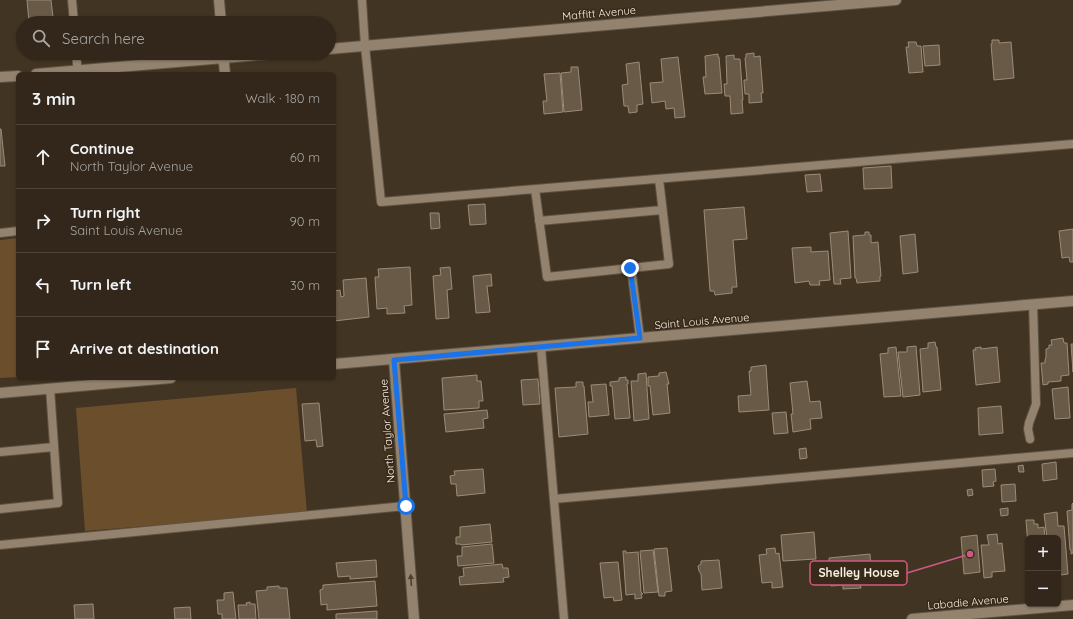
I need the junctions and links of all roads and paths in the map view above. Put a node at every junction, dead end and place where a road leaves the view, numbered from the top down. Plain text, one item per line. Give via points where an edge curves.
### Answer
1 (72, 0) edge
2 (219, 0) edge
3 (362, 0) edge
4 (896, 0) edge
5 (73, 16) edge
6 (220, 16) edge
7 (365, 46) junction
8 (336, 48) edge
9 (77, 60) edge
10 (187, 60) edge
11 (223, 60) edge
12 (78, 72) edge
13 (225, 72) edge
14 (16, 76) edge
15 (0, 77) edge
16 (1073, 144) edge
17 (659, 179) junction
18 (535, 189) junction
19 (662, 210) junction
20 (540, 221) junction
21 (16, 231) edge
22 (0, 233) edge
23 (630, 268) junction
24 (1073, 301) edge
25 (1033, 304) junction
26 (640, 338) junction
27 (541, 347) junction
28 (394, 360) junction
29 (336, 364) edge
30 (126, 380) edge
31 (104, 381) edge
32 (50, 388) junction
33 (0, 393) edge
34 (1030, 439) dead end
35 (54, 447) junction
36 (0, 452) edge
37 (1073, 453) edge
38 (554, 499) junction
39 (406, 506) junction
40 (0, 509) edge
41 (0, 545) edge
42 (1073, 605) edge
43 (414, 619) edge
44 (564, 619) edge
45 (912, 619) edge

1 - 5 lane
2 - 6 street
3 - 7 lane
4 - 7 street, Maffitt Avenue
7 - 8 street, Maffitt Avenue
7 - 18 lane via 381,202
9 - 12 lane
10 - 12 street
11 - 13 street
14 - 15 street
16 - 17 lane
17 - 18 lane
17 - 19 lane
18 - 20 lane
19 - 20 lane
19 - 23 lane via 669,264
20 - 23 lane via 547,277
21 - 22 lane
23 - 26 lane
24 - 25 street, Saint Louis Avenue
25 - 26 street, Saint Louis Avenue
25 - 34 lane via 1036,404 1029,423
26 - 27 street, Saint Louis Avenue
27 - 28 street, Saint Louis Avenue
27 - 38 lane
28 - 29 street, Saint Louis Avenue
28 - 39 street, North Taylor Avenue
30 - 31 street
31 - 32 street
32 - 33 street
32 - 35 lane
35 - 36 lane
35 - 40 lane via 58,503
37 - 38 lane
38 - 44 lane
39 - 41 lane
43 -> 39 street, North Taylor Avenue
42 - 45 street, Labadie Avenue

